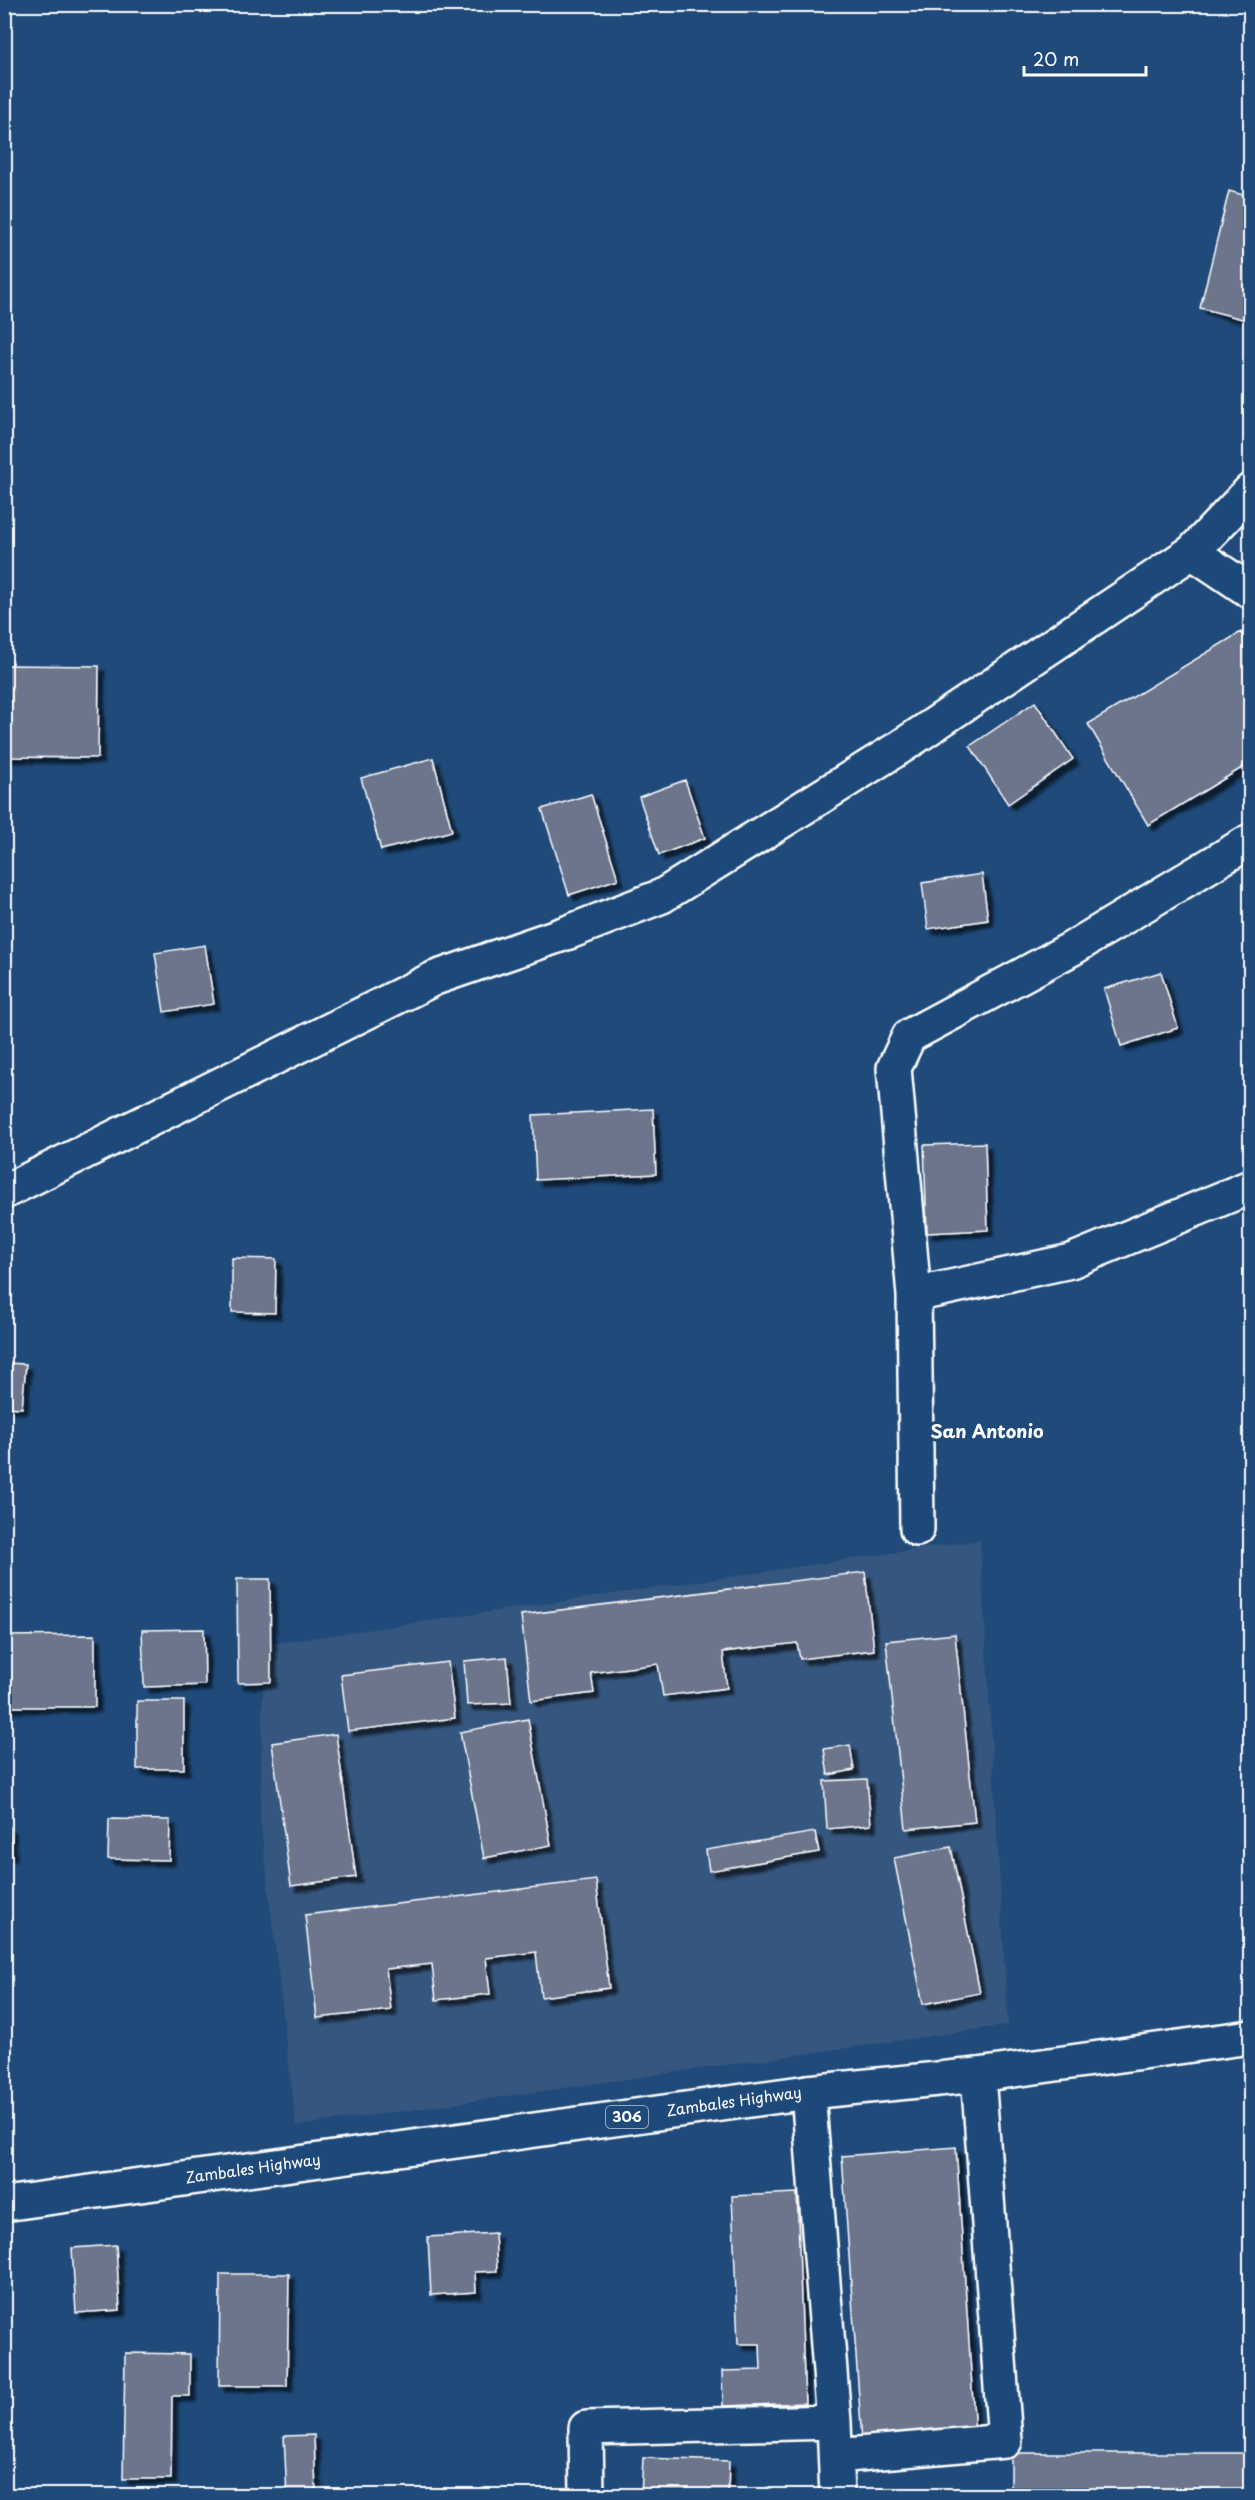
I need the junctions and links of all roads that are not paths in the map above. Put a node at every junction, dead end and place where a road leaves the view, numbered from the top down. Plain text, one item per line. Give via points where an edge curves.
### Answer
1 (1251, 491) edge
2 (1192, 552) junction
3 (1251, 591) edge
4 (1251, 841) edge
5 (1251, 1187) edge
6 (4, 1192) edge
7 (914, 1295) junction
8 (917, 1529) dead end
9 (1251, 2037) edge
10 (978, 2075) junction
11 (808, 2092) junction
12 (4, 2204) edge
13 (834, 2422) junction
14 (836, 2456) junction
15 (587, 2496) edge
16 (837, 2496) edge

1 - 2 street
2 - 3 street
2 - 6 street via 902,746 662,896 435,978
4 - 7 street via 1071,949 909,1036 894,1068
5 - 7 street via 1071,1261
7 - 8 street
9 - 10 street, Zambales Highway / 306
10 - 11 street, Zambales Highway / 306
10 - 14 street via 1005,2441
11 - 12 street, Zambales Highway / 306
11 - 13 street
13 - 14 street
13 - 15 street via 586,2428
14 - 16 street

